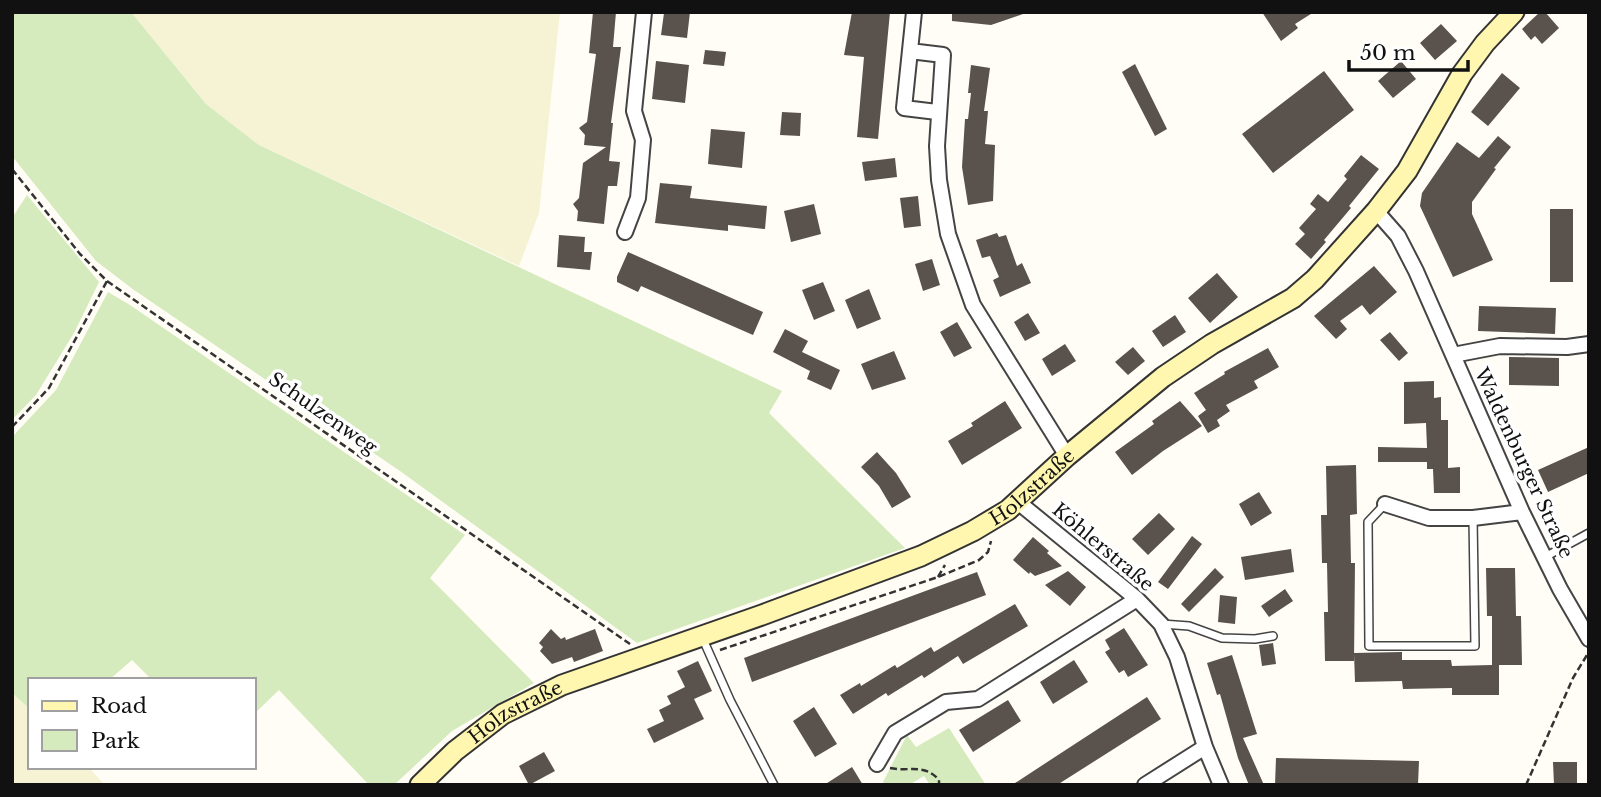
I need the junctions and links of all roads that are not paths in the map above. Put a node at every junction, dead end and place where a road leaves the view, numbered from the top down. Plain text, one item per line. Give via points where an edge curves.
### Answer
1 (644, 12) edge
2 (914, 12) edge
3 (1514, 12) edge
4 (910, 51) junction
5 (937, 112) junction
6 (1376, 211) junction
7 (625, 232) dead end
8 (1589, 344) edge
9 (1453, 355) junction
10 (1067, 456) junction
11 (1018, 502) junction
12 (1385, 504) joint
13 (1522, 512) junction
14 (1473, 519) junction
15 (1589, 533) edge
16 (1545, 557) junction
17 (1137, 599) junction
18 (1584, 622) edge
19 (1161, 624) junction
20 (1273, 636) dead end
21 (1589, 639) edge
22 (704, 642) junction
23 (1205, 747) junction
24 (877, 765) road end
25 (420, 785) edge
26 (774, 785) edge
27 (1145, 785) edge
28 (1221, 785) edge

1 - 7 street via 634,111 643,140 638,198
2 - 4 street
3 - 6 street, Holzstraße via 1462,74 1416,158
4 - 5 street via 943,55
4 - 5 street via 904,108
5 - 10 street via 939,180 948,234 970,298
6 - 9 street, Waldenburger Straße via 1398,236
6 - 10 street, Holzstraße via 1293,298 1163,377
8 - 9 street, Waldenburger Straße via 1500,346
9 - 13 street, Waldenburger Straße
10 - 11 street, Holzstraße
11 - 17 street, Köhlerstraße
11 - 22 street, Holzstraße via 993,521 921,556
12 - 14 street via 1429,518
12 - 14 lane via 1368,522 1369,646 1475,646
13 - 14 street
13 - 16 street, Waldenburger Straße
15 - 16 lane
16 - 18 street, Waldenburger Straße
17 - 19 street, Köhlerstraße
17 - 24 street via 978,699 946,702 895,733
18 - 21 street, Waldenburger Straße
19 - 20 lane via 1189,626 1222,638
19 - 23 street, Köhlerstraße via 1177,657
22 - 25 street, Holzstraße via 638,657 562,684 503,713
22 - 26 lane
23 - 27 street
23 - 28 street, Köhlerstraße

